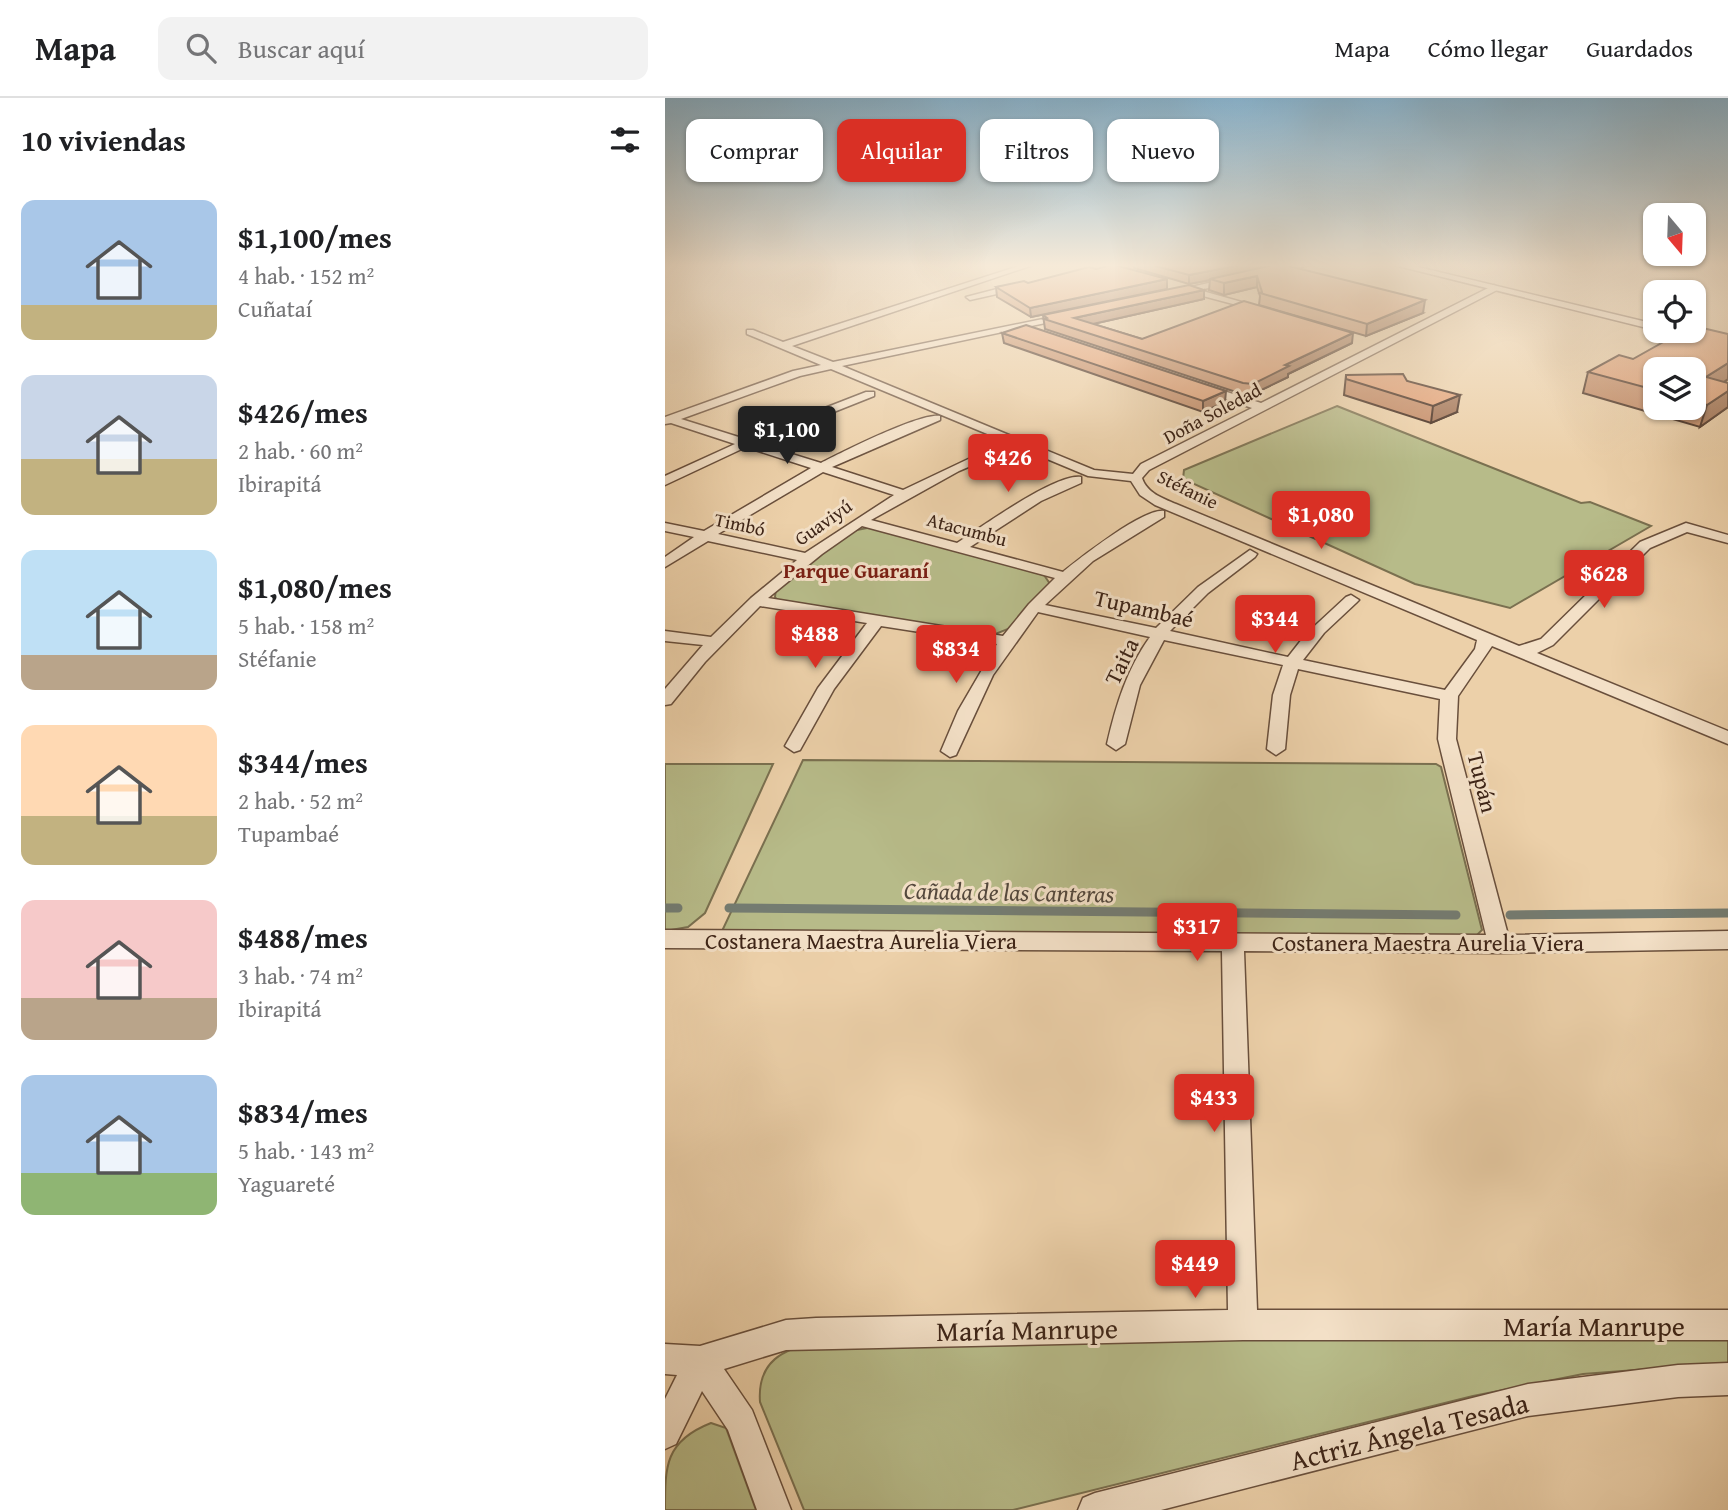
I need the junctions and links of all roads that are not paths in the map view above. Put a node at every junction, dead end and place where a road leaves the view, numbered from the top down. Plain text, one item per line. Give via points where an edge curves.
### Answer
1 (827, 331) edge
2 (994, 331) edge
3 (1032, 331) edge
4 (1407, 331) edge
5 (750, 332) dead end
6 (1042, 334) edge
7 (1706, 340) edge
8 (1365, 341) dead end
9 (784, 345) junction
10 (1378, 345) junction
11 (1728, 345) edge
12 (832, 365) junction
13 (1189, 383) edge
14 (870, 394) dead end
15 (1261, 407) junction
16 (936, 418) dead end
17 (668, 420) edge
18 (746, 442) junction
19 (1004, 447) dead end
20 (821, 467) junction
21 (1136, 478) junction
22 (1077, 480) dead end
23 (665, 481) edge
24 (904, 494) junction
25 (1159, 514) dead end
26 (861, 521) junction
27 (665, 527) edge
28 (1686, 527) joint
29 (705, 536) junction
30 (1728, 539) edge
31 (960, 547) junction
32 (1250, 554) dead end
33 (807, 558) junction
34 (665, 563) edge
35 (1062, 576) junction
36 (1351, 600) dead end
37 (756, 601) junction
38 (1034, 607) junction
39 (877, 621) junction
40 (1161, 635) junction
41 (665, 636) edge
42 (1485, 639) junction
43 (1005, 641) junction
44 (713, 642) junction
45 (1513, 651) junction
46 (1292, 663) junction
47 (1449, 696) junction
48 (665, 700) edge
49 (1728, 738) edge
50 (1116, 744) dead end
51 (794, 746) dead end
52 (1276, 749) dead end
53 (950, 751) dead end
54 (665, 939) edge
55 (1728, 940) edge
56 (1233, 941) junction
57 (1500, 944) junction
58 (1243, 1325) junction
59 (1728, 1325) edge
60 (665, 1359) edge
61 (699, 1361) junction
62 (1728, 1379) edge
63 (665, 1433) edge
64 (774, 1510) edge
65 (1095, 1510) edge

1 - 9 street
2 - 12 street
3 - 6 street
4 - 10 street, Doña Soledad
5 - 9 street, Stéfanie
7 - 11 street
8 - 10 street
9 - 12 street, Stéfanie
10 - 15 street, Doña Soledad
12 - 17 street via 763,384
12 - 21 street, Stéfanie via 1092,473
13 - 15 street
14 - 18 street
15 - 21 street, Doña Soledad via 1145,467
16 - 20 street
17 - 18 street
18 - 20 street
18 - 23 street
19 - 24 street, Guaviyú
20 - 24 street
20 - 29 street
21 - 42 street, Stéfanie via 1143,492 1171,507
22 - 31 street via 1036,498
24 - 26 street, Guaviyú
25 - 35 street via 1107,542
26 - 31 street, Atacumbu
26 - 33 street, Guaviyú
27 - 29 street, Timbó
28 - 30 street
28 - 45 street via 1645,545 1547,642
29 - 33 street, Timbó
29 - 34 street
31 - 35 street, Atacumbu
32 - 40 street, Taita via 1210,583
33 - 37 street, Guaviyú
35 - 38 street
36 - 46 street
37 - 39 street
37 - 44 street, Guaviyú
38 - 40 street, Tupambaé
38 - 43 street
39 - 43 street
39 - 51 street via 826,688
40 - 46 street, Tupambaé
40 - 50 street, Taita via 1136,677
41 - 44 street
42 - 45 street, Stéfanie
42 - 47 street via 1483,649
43 - 53 street via 965,710
44 - 48 street, Guaviyú
45 - 49 street, Stéfanie
46 - 47 street, Tupambaé
46 - 52 street via 1280,703
47 - 57 street, Tupán via 1447,739
54 - 56 street, Costanera Maestra Aurelia Viera
55 - 57 street, Costanera Maestra Aurelia Viera
56 - 57 street, Costanera Maestra Aurelia Viera
56 - 58 street
58 - 59 street, María Manrupe
58 - 61 street, María Manrupe via 786,1335
60 - 61 street, María Manrupe
61 - 63 street
61 - 64 street via 741,1420
62 - 65 street, Actriz Ángela Tesada via 1528,1400

